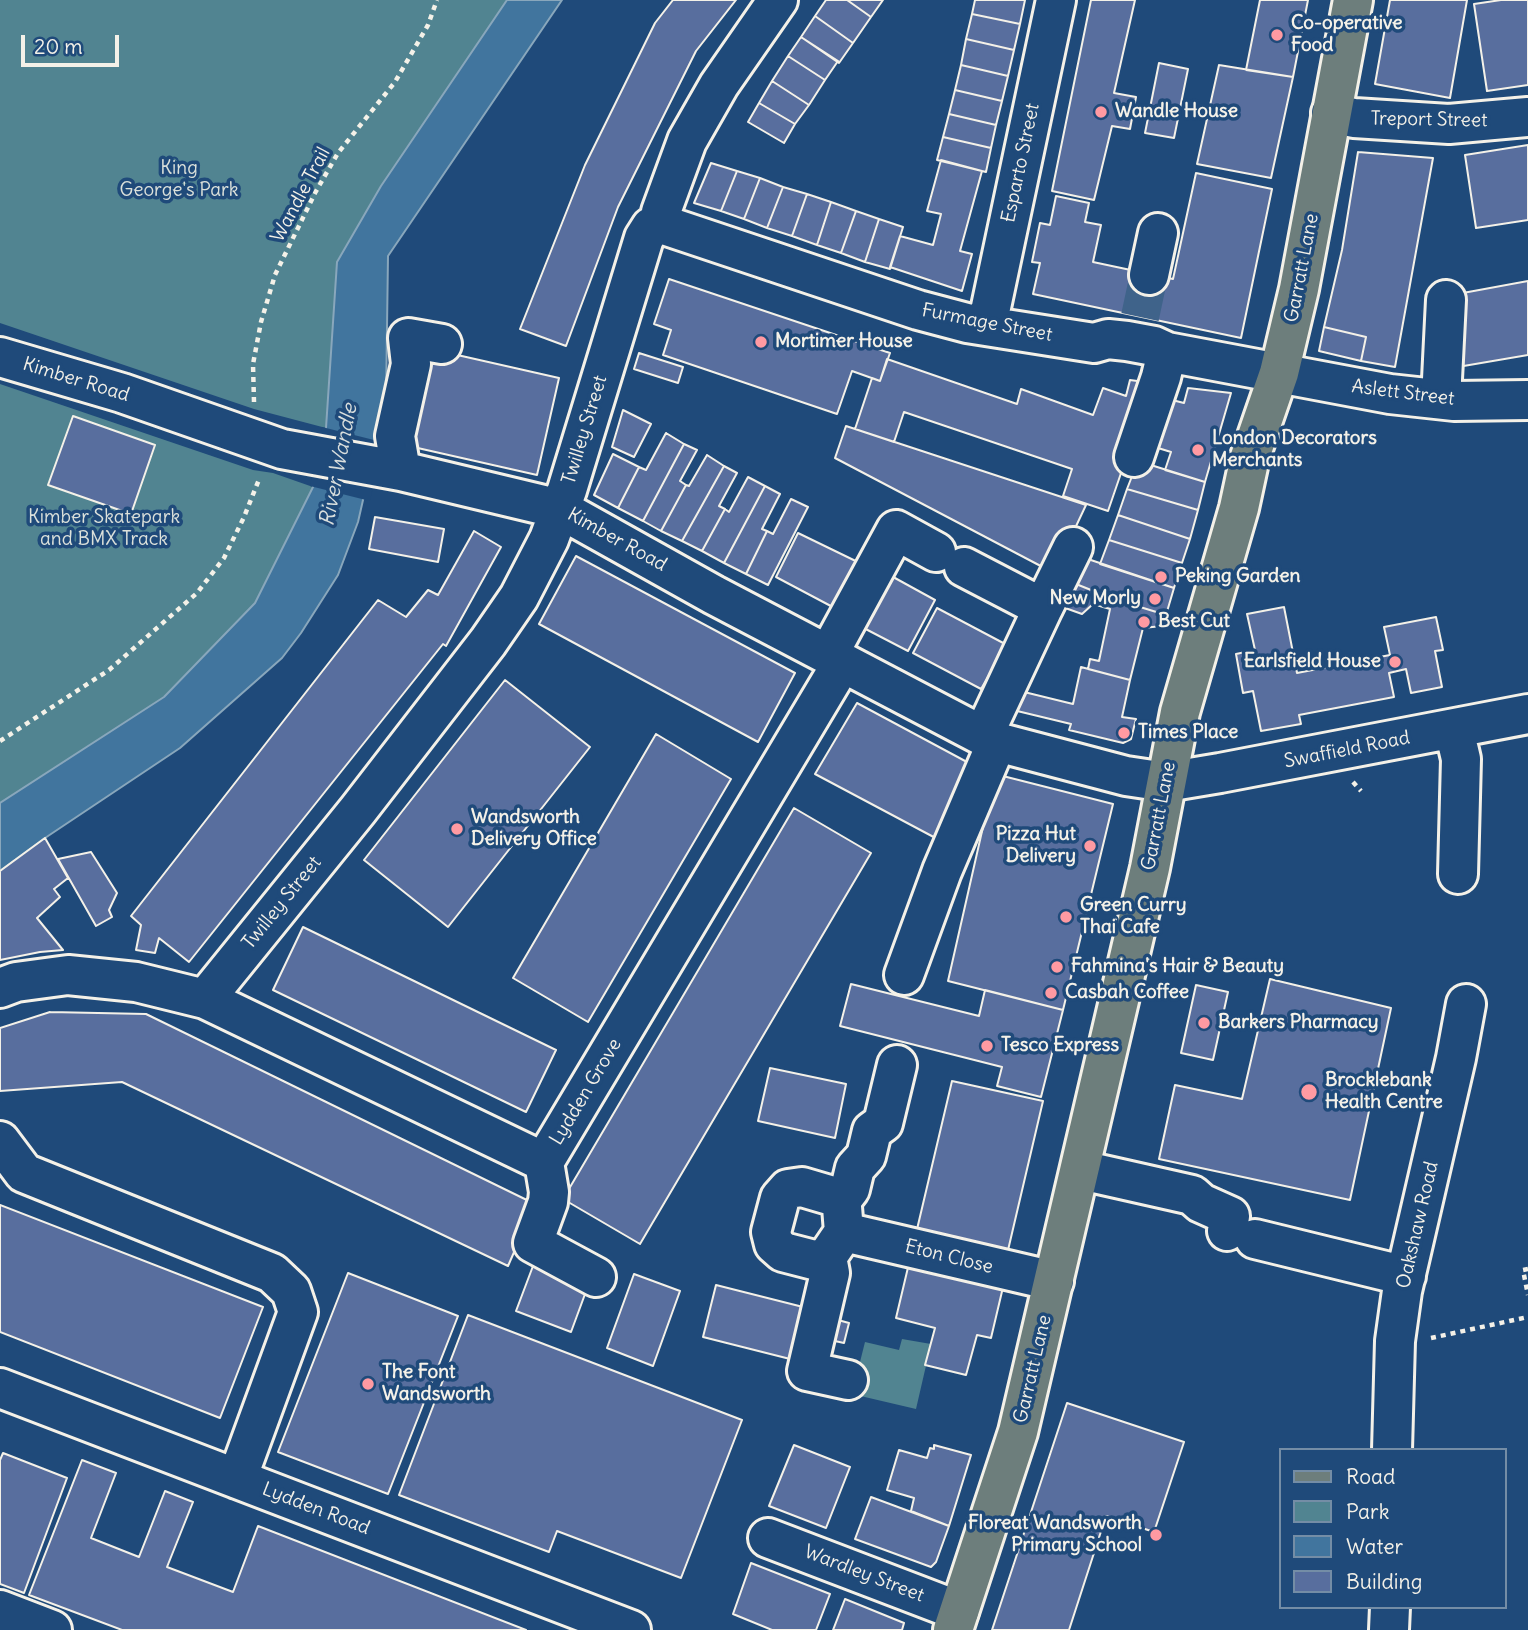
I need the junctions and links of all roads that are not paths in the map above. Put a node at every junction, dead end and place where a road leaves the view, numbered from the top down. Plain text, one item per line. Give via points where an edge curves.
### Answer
1 (778, 0) edge
2 (1056, 0) edge
3 (1353, 0) edge
4 (1331, 113) junction
5 (1528, 117) edge
6 (661, 224) junction
7 (1158, 233) dead end
8 (1149, 275) tunnel mouth
9 (1446, 300) dead end
10 (987, 326) junction
11 (1148, 337) junction
12 (442, 344) dead end
13 (0, 357) edge
14 (1279, 373) junction
15 (1441, 399) junction
16 (1528, 400) edge
17 (1134, 457) dead end
18 (392, 469) junction
19 (560, 509) junction
20 (1073, 547) dead end
21 (1043, 608) junction
22 (835, 659) junction
23 (1528, 713) edge
24 (1454, 729) junction
25 (990, 739) junction
26 (1166, 782) junction
27 (1458, 873) dead end
28 (904, 975) dead end
29 (0, 988) edge
30 (205, 999) junction
31 (1466, 1004) dead end
32 (897, 1065) dead end
33 (0, 1141) edge
34 (544, 1162) junction
35 (1081, 1170) junction
36 (837, 1230) junction
37 (1406, 1276) junction
38 (596, 1277) dead end
39 (1054, 1281) junction
40 (848, 1380) dead end
41 (0, 1388) edge
42 (1392, 1448) edge
43 (237, 1479) junction
44 (768, 1538) dead end
45 (1390, 1609) edge
46 (0, 1610) edge
47 (956, 1620) edge
48 (52, 1630) edge
49 (631, 1630) edge
50 (1389, 1630) edge

1 - 6 street, Twilley Street via 687,141 661,212
2 - 10 street, Esparto Street
3 - 4 main road, Garratt Lane
4 - 5 street, Treport Street via 1449,124
4 - 14 main road, Garratt Lane
6 - 10 street, Furmage Street via 918,310
6 - 19 street, Twilley Street via 651,227 644,238
7 - 8 street
9 - 15 street
10 - 11 street, Furmage Street via 1094,343
11 - 14 street, Furmage Street
11 - 17 street via 1161,377
12 - 18 street via 408,338 411,364
13 - 18 street, Kimber Road via 122,393 282,449
14 - 15 street, Aslett Street
14 - 26 main road, Garratt Lane via 1182,702
15 - 16 street, Aslett Street
18 - 19 street, Kimber Road
19 - 22 street, Kimber Road
19 - 30 street, Twilley Street via 519,597 488,642
20 - 21 street
21 - 22 street, Lydden Grove via 896,530
21 - 25 street
22 - 25 street, Kimber Road
22 - 34 street, Lydden Grove
23 - 24 street, Swaffield Road
24 - 26 street, Swaffield Road
24 - 27 street via 1461,759
25 - 26 street, Kimber Road via 1126,776
25 - 28 street
26 - 35 main road, Garratt Lane
29 - 30 street, Lydden Grove via 68,975 136,982
30 - 34 street, Lydden Grove
31 - 37 street, Oakshaw Road
32 - 36 street via 883,1124 872,1131 866,1156 855,1168
33 - 43 street via 24,1173 272,1273 291,1290 298,1312
34 - 38 street via 548,1202 533,1243
35 - 37 street via 1192,1195 1230,1216 1241,1235
35 - 39 main road, Garratt Lane
36 - 39 street, Eton Close
36 - 40 street via 807,1371
37 - 42 street, Oakshaw Road via 1395,1342
39 - 47 main road, Garratt Lane via 1018,1432
41 - 43 street, Lydden Road
43 - 49 street, Lydden Road
44 - 47 street, Wardley Street
45 - 50 street
46 - 48 street

